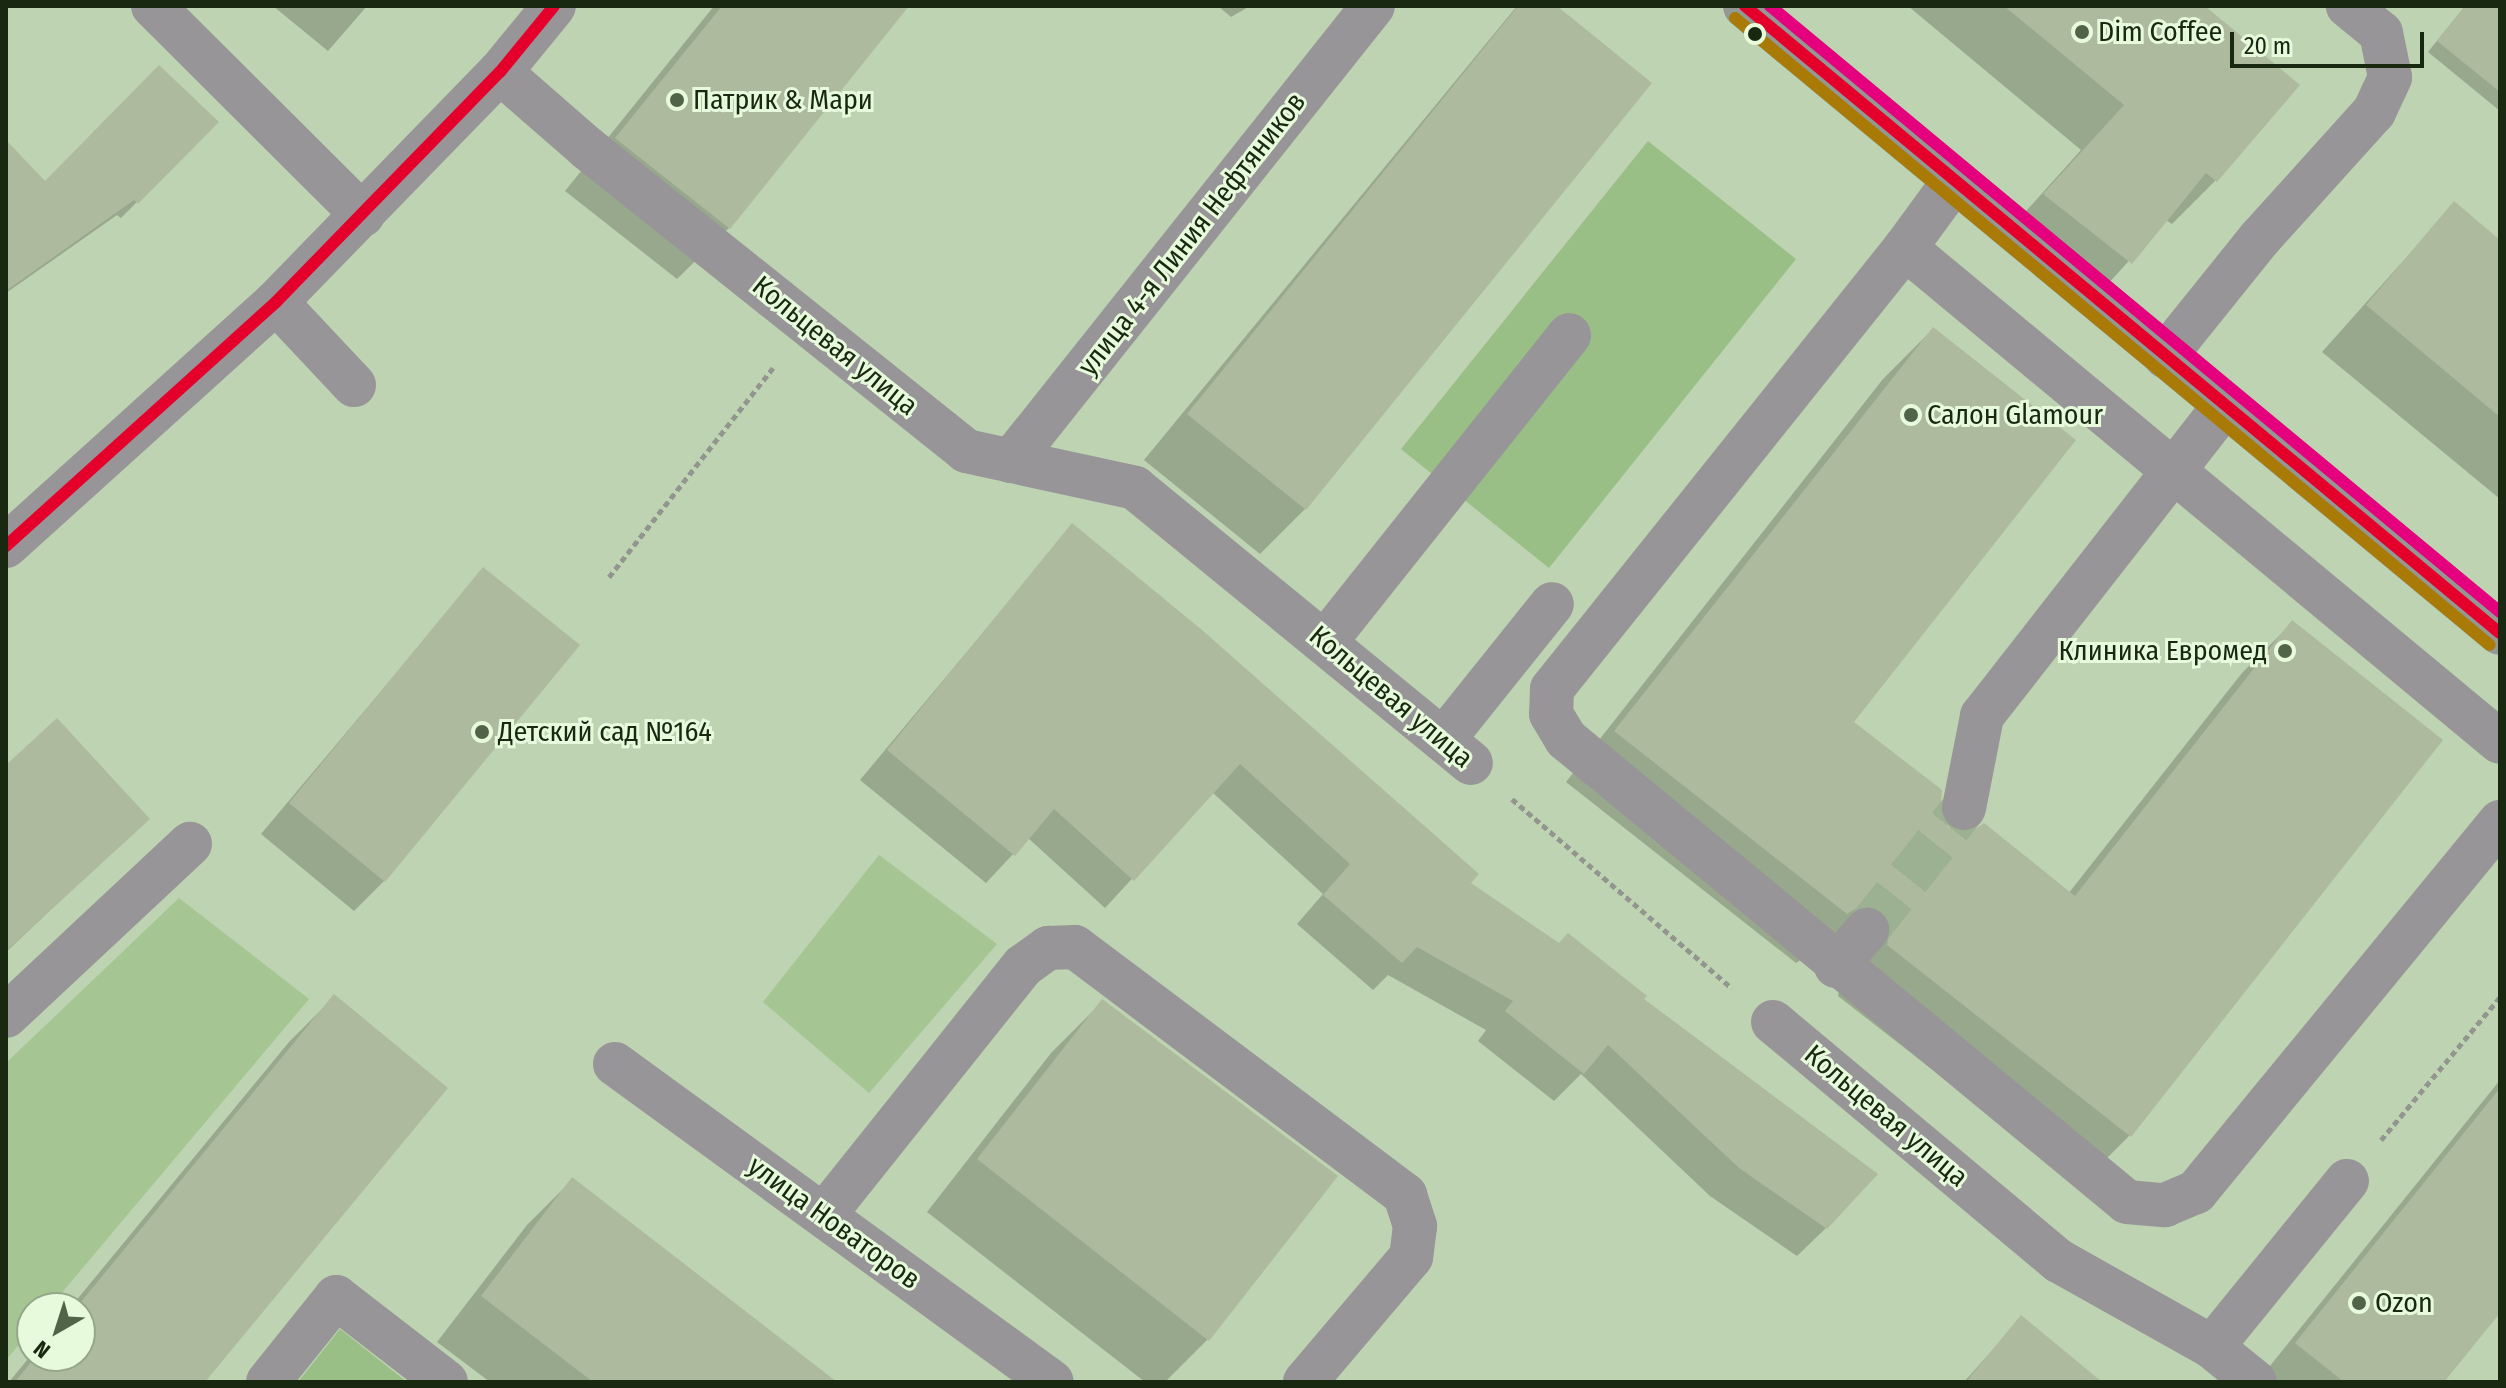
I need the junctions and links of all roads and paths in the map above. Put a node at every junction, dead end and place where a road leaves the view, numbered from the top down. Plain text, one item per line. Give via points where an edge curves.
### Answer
1 (153, 6) edge
2 (554, 6) edge
3 (1373, 6) edge
4 (1745, 6) edge
5 (2348, 6) edge
6 (500, 72) junction
7 (1954, 181) junction
8 (363, 215) junction
9 (1905, 248) junction
10 (276, 302) junction
11 (809, 324) junction
12 (1569, 335) dead end
13 (2165, 356) junction
14 (354, 385) dead end
15 (2224, 406) junction
16 (1011, 461) junction
17 (2176, 469) junction
18 (6, 546) edge
19 (609, 577) dead end
20 (1552, 604) dead end
21 (2500, 633) edge
22 (1325, 642) junction
23 (2500, 742) edge
24 (1457, 752) junction
25 (1964, 808) tunnel mouth
26 (2500, 822) edge
27 (190, 844) dead end
28 (1867, 930) tunnel mouth
29 (1836, 966) junction
30 (2500, 997) edge
31 (6, 1016) edge
32 (1773, 1022) joint
33 (615, 1064) dead end
34 (2347, 1181) joint
35 (824, 1215) junction
36 (2212, 1347) junction
37 (268, 1382) edge
38 (446, 1382) edge
39 (1052, 1382) edge
40 (1305, 1382) edge
41 (2255, 1382) edge

1 - 8 street
2 - 6 street
3 - 16 street, улица 4-я Линия Нефтяников
4 - 7 main road
5 - 13 street via 2381,33 2390,77 2374,112 2260,238
6 - 8 street
6 - 11 street, Кольцевая улица
7 - 9 street
7 - 13 main road
8 - 10 street
9 - 17 street
9 - 29 street via 1552,689 1551,714 1566,739
10 - 14 street
10 - 18 street
11 - 16 street, Кольцевая улица via 966,451
11 - 19 path
12 - 22 street
13 - 15 main road
15 - 17 street
15 - 21 main road
16 - 22 street, Кольцевая улица via 1135,488
17 - 23 street
17 - 25 street via 1982,716
20 - 24 street
22 - 24 street, Кольцевая улица
24 - 32 path, Кольцевая улица
26 - 29 street via 2196,1192 2165,1205 2127,1202
27 - 31 street
28 - 29 street
30 - 34 path
32 - 36 street, Кольцевая улица via 2059,1261
33 - 35 street, улица Новаторов
34 - 36 street
35 - 39 street, улица Новаторов
35 - 40 street via 1023,966 1048,948 1075,947 1405,1195 1415,1226 1411,1257
36 - 41 street, Кольцевая улица
37 - 38 street via 336,1297

